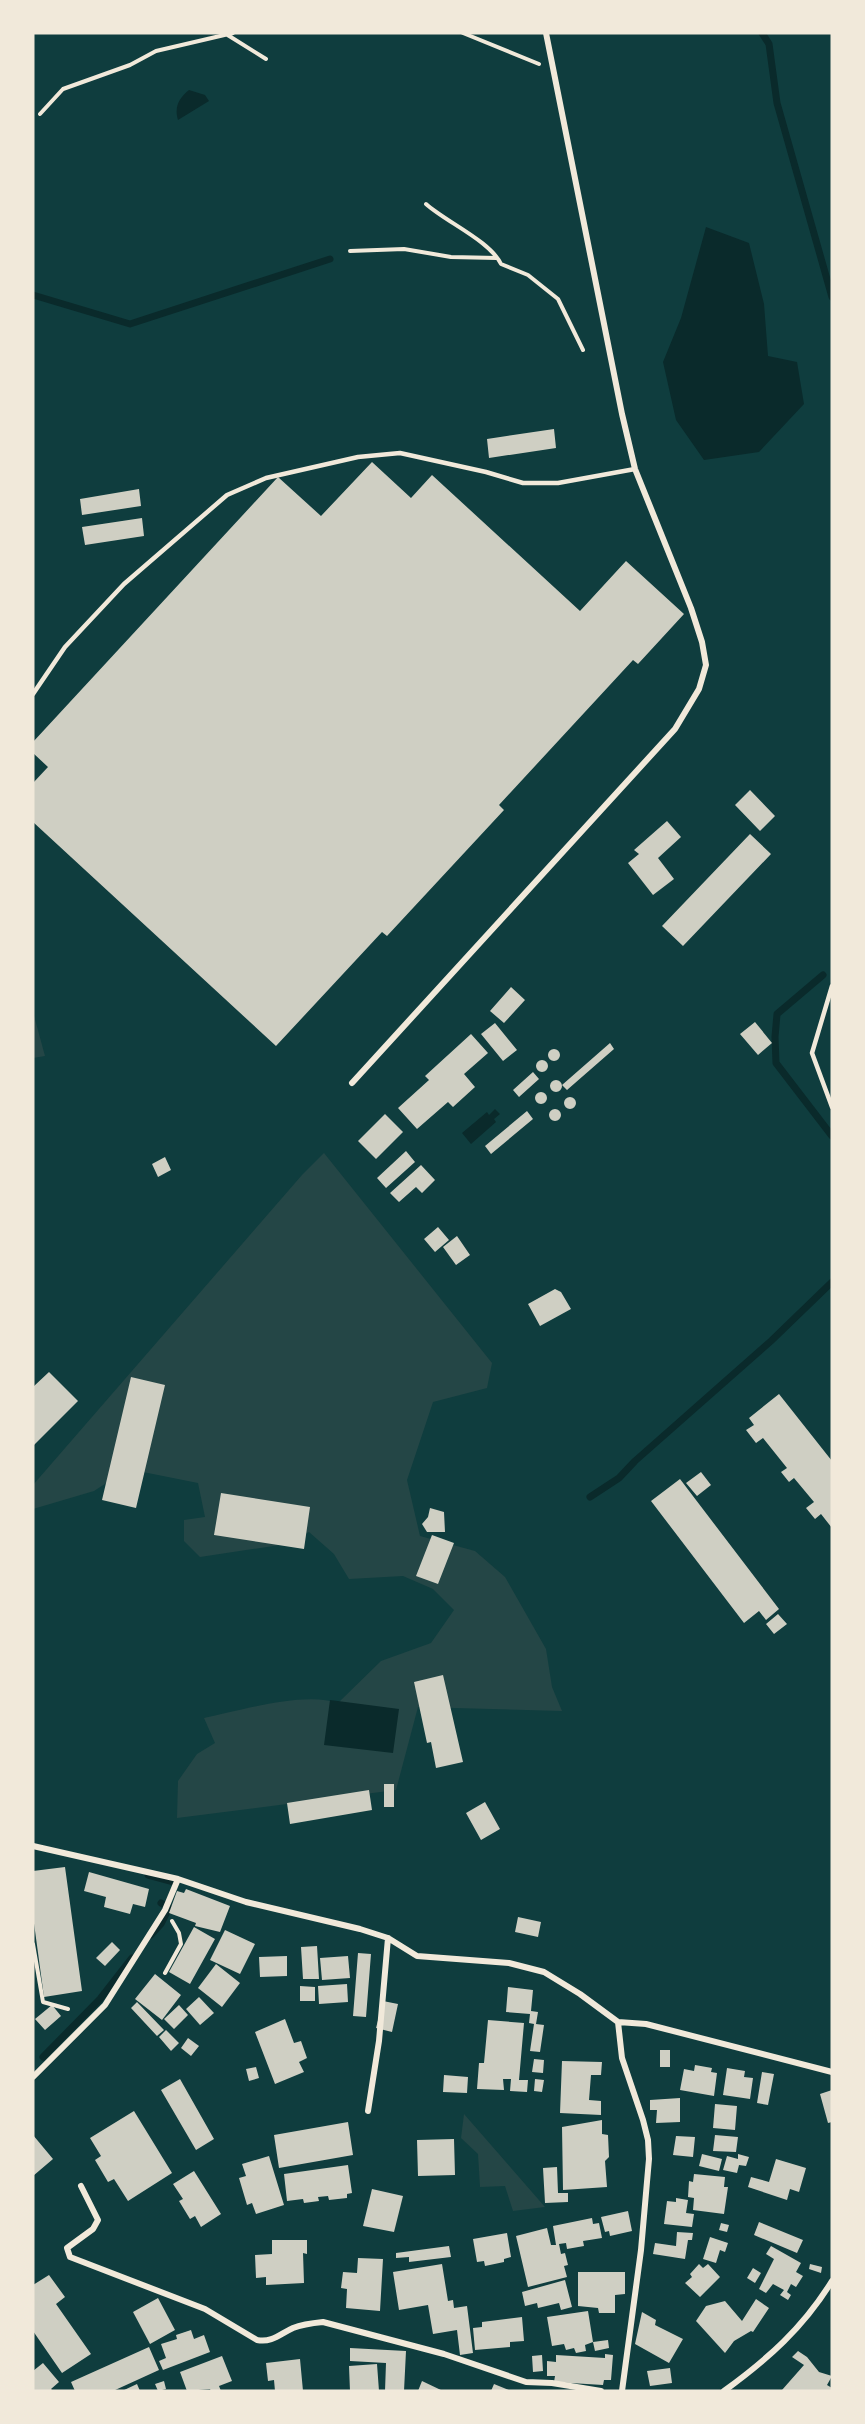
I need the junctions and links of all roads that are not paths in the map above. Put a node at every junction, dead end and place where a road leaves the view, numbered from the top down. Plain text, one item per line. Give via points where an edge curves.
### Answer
1 (546, 33) edge
2 (635, 469) junction
3 (33, 694) edge
4 (832, 986) edge
5 (352, 1083) dead end
6 (832, 1107) edge
7 (33, 1846) edge
8 (178, 1879) junction
9 (388, 1938) junction
10 (618, 2022) junction
11 (832, 2072) edge
12 (33, 2077) edge
13 (368, 2111) dead end
14 (81, 2186) dead end
15 (832, 2281) edge
16 (601, 2391) edge
17 (622, 2391) edge
18 (724, 2391) edge

1 - 2 street
2 - 3 lane via 558,483 523,483 400,453 358,457 266,478 227,495 124,584 65,647
2 - 5 street via 702,642 706,665 699,689 675,729
4 - 6 lane via 812,1053
7 - 8 street
8 - 9 street via 246,1902
8 - 12 street via 165,1910 105,2005
9 - 10 street via 417,1956 509,1963 544,1972
9 - 13 street
10 - 11 street via 646,2024
10 - 17 street via 621,2058 643,2120 649,2159
14 - 16 street via 98,2220 93,2229 67,2248 70,2257 205,2309 257,2340 266,2342 294,2328 323,2322 526,2382
15 - 18 street via 796,2331

